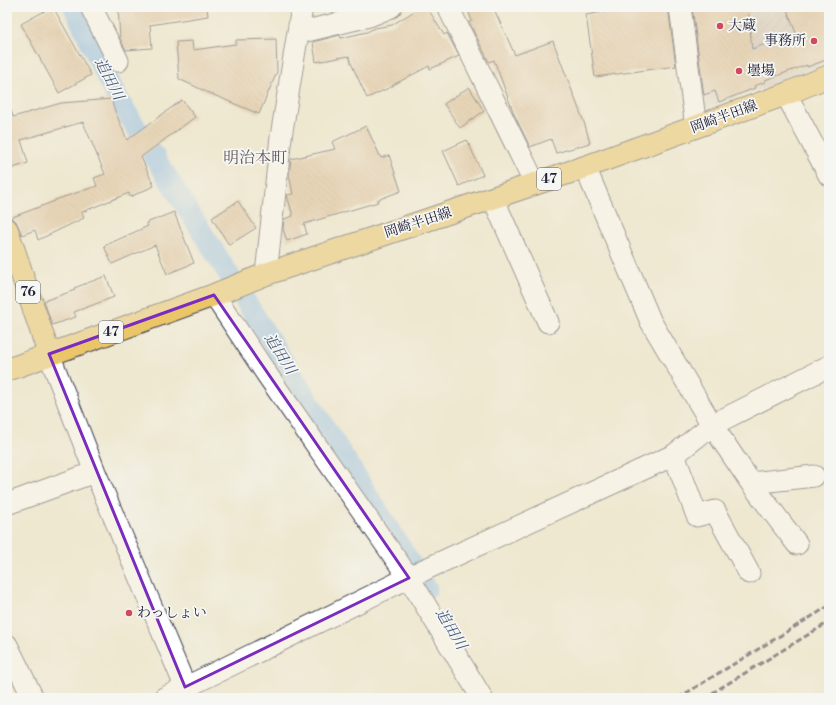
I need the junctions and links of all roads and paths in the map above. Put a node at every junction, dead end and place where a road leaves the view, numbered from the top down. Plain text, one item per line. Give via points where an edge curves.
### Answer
1 (92, 7) edge
2 (302, 7) edge
3 (391, 7) edge
4 (448, 7) edge
5 (680, 7) edge
6 (298, 33) junction
7 (118, 61) dead end
8 (829, 76) edge
9 (786, 94) junction
10 (696, 127) junction
11 (586, 167) junction
12 (829, 175) edge
13 (535, 184) junction
14 (493, 198) junction
15 (7, 230) edge
16 (266, 274) junction
17 (214, 295) junction
18 (548, 322) dead end
19 (49, 354) junction
20 (829, 366) edge
21 (7, 370) edge
22 (712, 425) junction
23 (674, 455) junction
24 (95, 472) junction
25 (814, 476) dead end
26 (751, 483) junction
27 (7, 504) edge
28 (797, 544) dead end
29 (748, 573) dead end
30 (415, 574) junction
31 (7, 645) edge
32 (188, 693) edge
33 (33, 698) edge
34 (164, 698) edge
35 (482, 698) edge

1 - 7 street
2 - 6 street
3 - 6 street via 369,16
4 - 13 street
5 - 10 street
6 - 16 street via 282,136
8 - 9 main road, 岡崎半田線 / 47
9 - 10 main road, 岡崎半田線 / 47
9 - 12 street
10 - 11 main road, 岡崎半田線 / 47
11 - 13 main road, 岡崎半田線 / 47
11 - 22 street via 651,322
13 - 14 main road, 岡崎半田線 / 47
14 - 16 main road, 岡崎半田線 / 47
14 - 18 street
15 - 19 main road, 76
16 - 17 main road, 岡崎半田線 / 47
17 - 19 main road, 岡崎半田線 / 47
17 - 30 street via 277,389
19 - 21 main road, 岡崎半田線 / 47
19 - 24 street
20 - 22 street
22 - 23 street
22 - 26 street
23 - 29 street via 697,516 715,511
23 - 30 street
24 - 27 street
24 - 32 street
25 - 26 street
26 - 28 street
30 - 32 street
30 - 35 street
31 - 33 street
32 - 34 street

